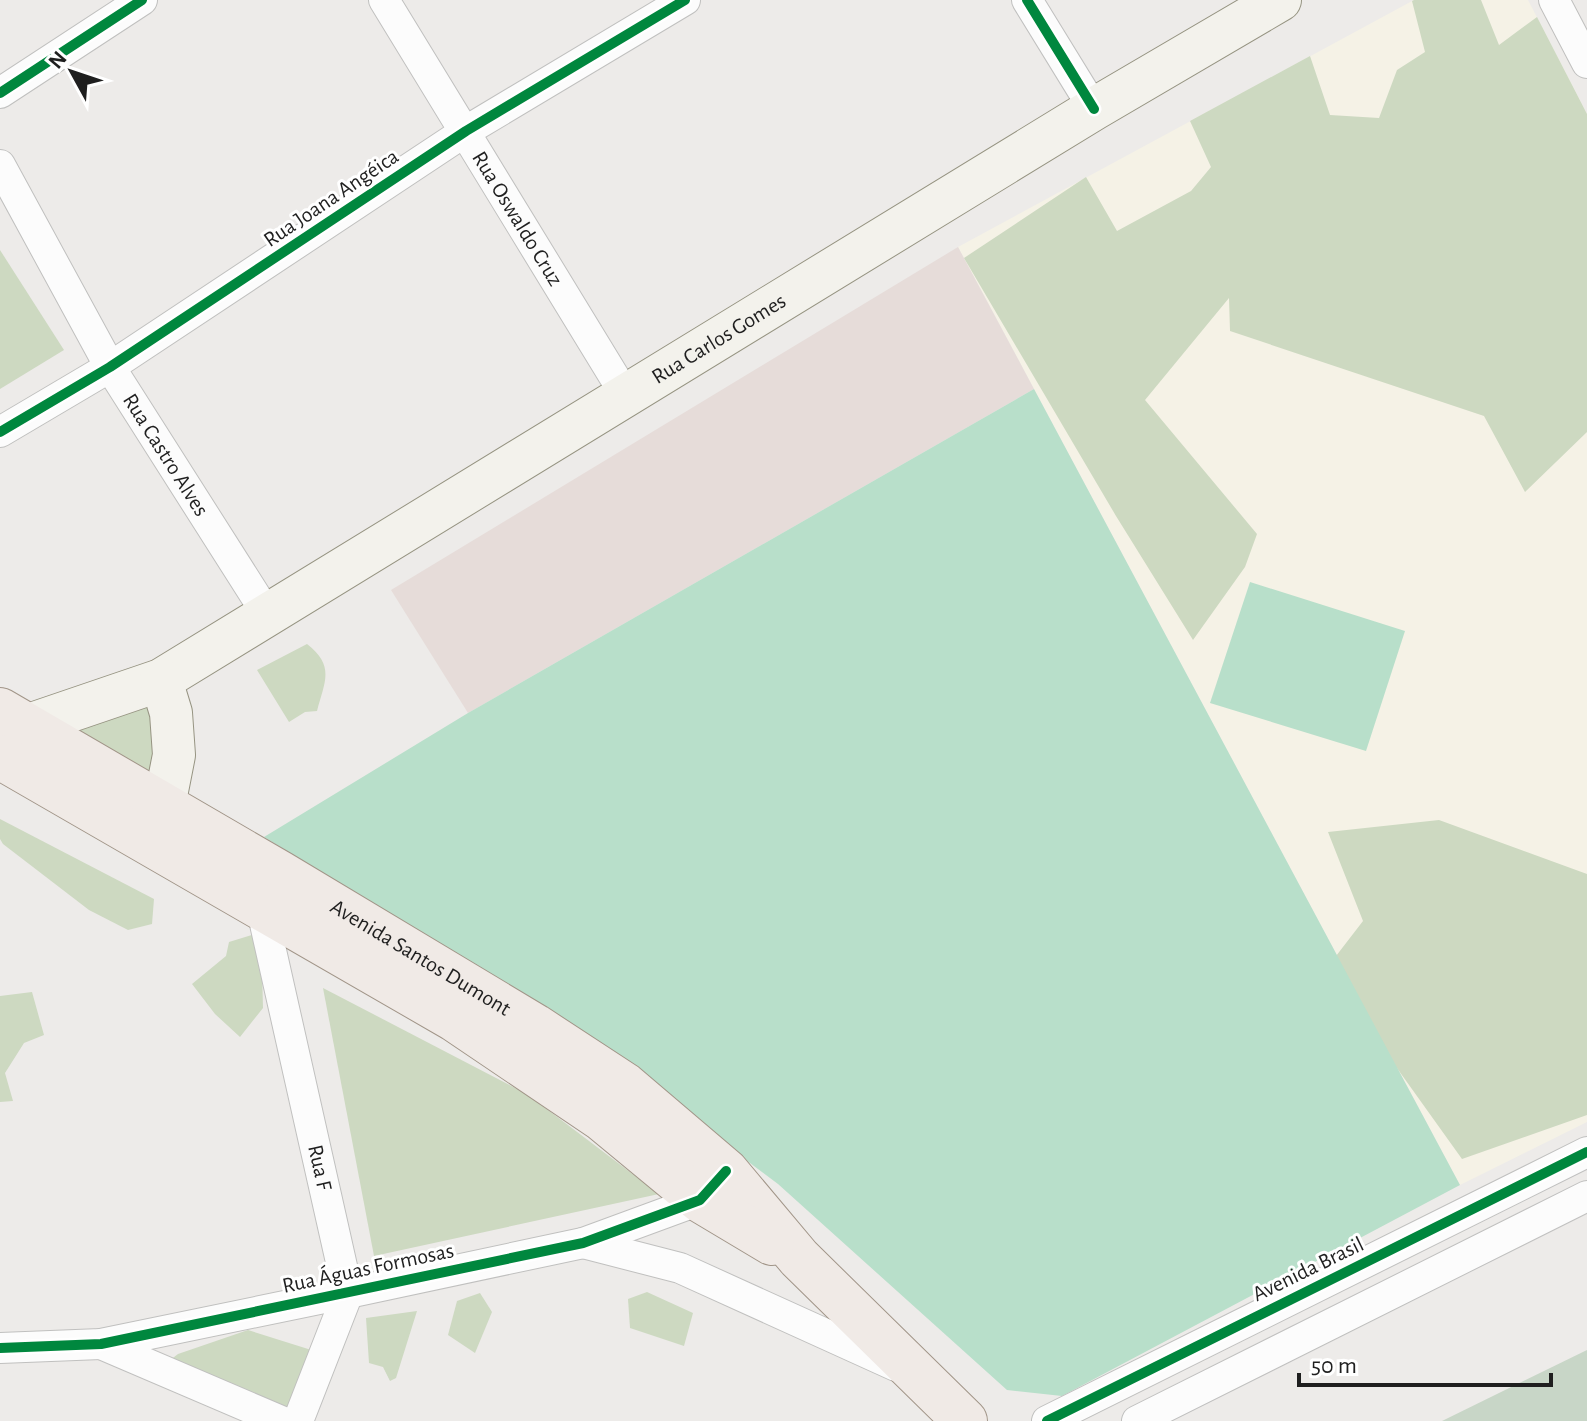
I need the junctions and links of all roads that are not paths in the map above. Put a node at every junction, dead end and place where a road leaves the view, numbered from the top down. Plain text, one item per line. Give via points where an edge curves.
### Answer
1 (142, 0) edge
2 (384, 0) edge
3 (685, 0) edge
4 (1027, 0) edge
5 (1280, 0) edge
6 (1554, 0) edge
7 (1587, 63) edge
8 (0, 93) edge
9 (1094, 109) junction
10 (466, 131) junction
11 (0, 165) edge
12 (110, 367) junction
13 (626, 396) junction
14 (0, 432) edge
15 (267, 614) junction
16 (161, 680) junction
17 (8, 738) edge
18 (154, 823) junction
19 (261, 906) junction
20 (464, 1005) junction
21 (1587, 1152) edge
22 (713, 1186) junction
23 (1587, 1196) edge
24 (583, 1243) junction
25 (348, 1293) junction
26 (101, 1344) junction
27 (0, 1348) edge
28 (918, 1376) junction
29 (281, 1421) edge
30 (298, 1421) edge
31 (965, 1421) edge
32 (1047, 1421) edge
33 (1137, 1421) edge

1 - 8 street
2 - 10 street, Rua Oswaldo Cruz
3 - 10 street, Rua Joana Angéica
4 - 9 street
5 - 9 main road, Rua Carlos Gomes
6 - 7 street
9 - 13 main road, Rua Carlos Gomes
10 - 12 street, Rua Joana Angéica
10 - 13 street, Rua Oswaldo Cruz
11 - 12 street, Rua Castro Alves
12 - 14 street, Rua Joana Angéica
12 - 15 street, Rua Castro Alves
13 - 15 main road, Rua Carlos Gomes
15 - 16 main road, Rua Carlos Gomes
16 - 17 main road, Rua Carlos Gomes
16 - 18 main road via 171,713 174,755
17 - 18 main road, Avenida Santos Dumont
18 - 19 main road, Avenida Santos Dumont
18 - 20 main road, Avenida Santos Dumont
19 - 20 main road, Avenida Santos Dumont
19 - 25 street, Rua F
20 - 22 main road, Avenida Santos Dumont via 602,1119
21 - 32 street, Avenida Brasil
22 - 24 street, Rua Águas Formosas
22 - 28 main road, Avenida Santos Dumont via 799,1258
23 - 33 street
24 - 25 street, Rua Águas Formosas
24 - 28 street, Rua Águas Formosas via 680,1268
25 - 26 street, Rua Águas Formosas
25 - 30 street
26 - 27 street, Rua Águas Formosas
26 - 29 street
28 - 31 main road, Avenida Santos Dumont

